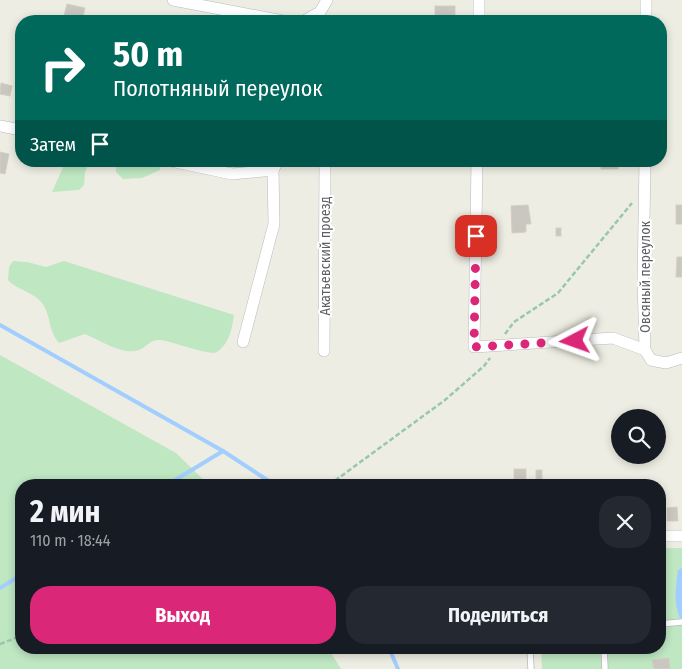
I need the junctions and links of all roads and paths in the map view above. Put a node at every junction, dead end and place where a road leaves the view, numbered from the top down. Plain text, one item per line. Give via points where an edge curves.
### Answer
1 (173, 0) edge
2 (327, 0) edge
3 (479, 0) edge
4 (646, 0) edge
5 (252, 15) edge
6 (323, 15) edge
7 (479, 15) edge
8 (646, 15) edge
9 (0, 126) edge
10 (15, 129) edge
11 (199, 167) edge
12 (270, 167) edge
13 (276, 167) edge
14 (325, 167) edge
15 (477, 167) edge
16 (645, 167) edge
17 (243, 342) dead end
18 (645, 350) junction
19 (324, 351) dead end
20 (682, 358) edge
21 (666, 536) edge
22 (682, 536) edge
23 (682, 622) edge
24 (666, 623) edge
25 (15, 638) edge
26 (0, 644) edge
27 (530, 654) edge
28 (604, 654) edge
29 (531, 669) edge
30 (605, 669) edge

1 - 5 street
2 - 6 street
3 - 7 street
4 - 8 street
9 - 10 street
11 - 12 street via 232,174
13 - 17 street via 274,224
14 - 19 street, Акатьевский проезд
15 - 18 street via 474,347 613,338
16 - 18 street, Овсяный переулок
18 - 20 street, Овсяный переулок via 651,360 666,363
21 - 22 street
23 - 24 lane
25 - 26 path
27 - 29 lane
28 - 30 lane

